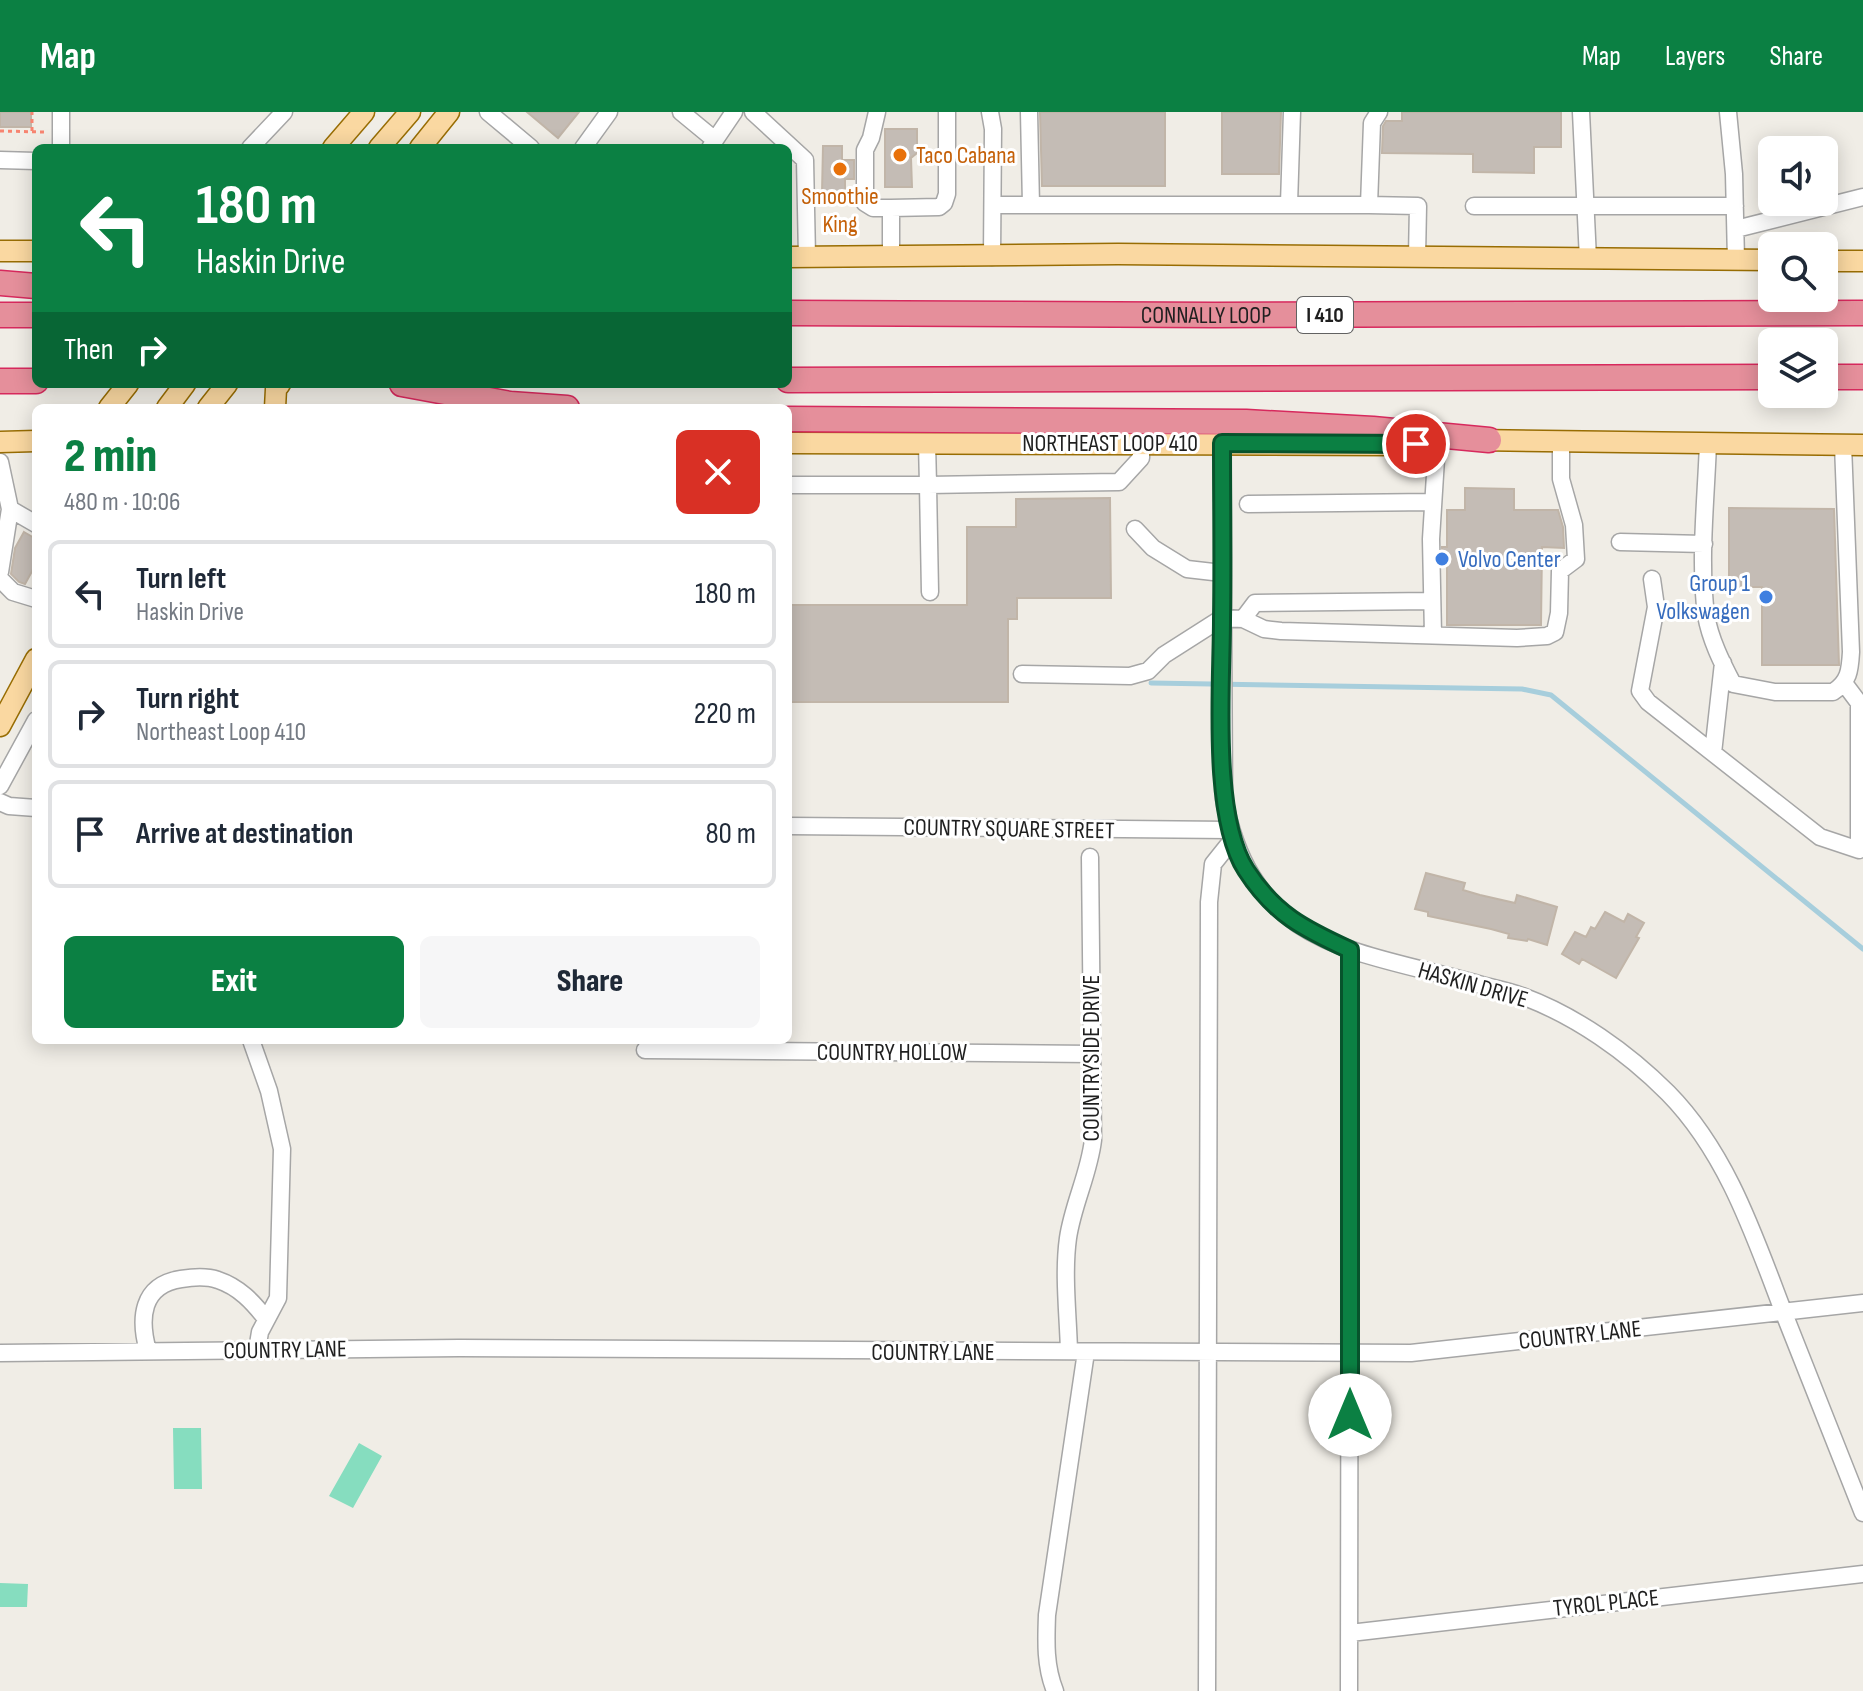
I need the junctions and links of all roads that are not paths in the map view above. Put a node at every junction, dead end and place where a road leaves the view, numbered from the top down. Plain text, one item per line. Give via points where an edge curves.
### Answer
1 (61, 112) edge
2 (284, 112) edge
3 (364, 112) edge
4 (410, 112) edge
5 (449, 112) edge
6 (488, 112) edge
7 (609, 112) edge
8 (681, 112) edge
9 (734, 112) edge
10 (753, 112) edge
11 (877, 112) edge
12 (947, 112) edge
13 (955, 112) edge
14 (990, 112) edge
15 (1029, 112) edge
16 (1292, 112) edge
17 (1379, 112) edge
18 (1581, 112) edge
19 (1728, 112) edge
20 (61, 144) edge
21 (254, 144) edge
22 (336, 144) edge
23 (382, 144) edge
24 (430, 144) edge
25 (526, 144) edge
26 (586, 144) edge
27 (712, 144) edge
28 (788, 144) edge
29 (792, 148) edge
30 (0, 160) edge
31 (32, 161) edge
32 (1863, 197) edge
33 (1289, 204) junction
34 (993, 205) junction
35 (1031, 205) junction
36 (1369, 205) junction
37 (1474, 206) dead end
38 (1587, 206) junction
39 (1735, 206) junction
40 (891, 208) junction
41 (1736, 229) junction
42 (0, 251) edge
43 (32, 251) edge
44 (797, 257) edge
45 (891, 257) junction
46 (992, 257) junction
47 (1417, 257) junction
48 (1588, 259) junction
49 (1736, 260) junction
50 (1758, 260) edge
51 (1838, 261) edge
52 (1863, 261) edge
53 (0, 283) edge
54 (32, 286) edge
55 (792, 313) edge
56 (1863, 313) edge
57 (0, 315) edge
58 (32, 315) edge
59 (1758, 377) edge
60 (1838, 377) edge
61 (1863, 377) edge
62 (792, 380) edge
63 (0, 381) edge
64 (31, 381) edge
65 (125, 388) edge
66 (224, 388) edge
67 (424, 388) edge
68 (112, 404) edge
69 (211, 404) edge
70 (510, 404) edge
71 (792, 419) edge
72 (1489, 440) junction
73 (32, 441) edge
74 (1561, 441) junction
75 (0, 442) edge
76 (792, 443) edge
77 (927, 443) junction
78 (1141, 443) junction
79 (1222, 443) junction
80 (1437, 443) junction
81 (1708, 443) junction
82 (1853, 445) edge
83 (0, 462) edge
84 (792, 485) edge
85 (928, 485) junction
86 (1432, 502) junction
87 (1248, 504) dead end
88 (10, 509) junction
89 (32, 522) edge
90 (1135, 529) dead end
91 (1620, 542) dead end
92 (1704, 544) junction
93 (0, 572) edge
94 (1222, 573) junction
95 (0, 579) edge
96 (1652, 579) dead end
97 (930, 592) dead end
98 (32, 598) edge
99 (1432, 601) junction
100 (1222, 618) junction
101 (1243, 619) junction
102 (1433, 635) junction
103 (1723, 663) junction
104 (32, 666) edge
105 (1022, 674) dead end
106 (1844, 683) junction
107 (5, 717) edge
108 (32, 719) edge
109 (32, 726) edge
110 (1713, 753) junction
111 (0, 786) edge
112 (0, 802) edge
113 (32, 808) edge
114 (792, 826) edge
115 (1231, 835) junction
116 (1090, 857) dead end
117 (1350, 950) junction
118 (252, 1044) edge
119 (645, 1050) dead end
120 (1092, 1054) junction
121 (1863, 1303) edge
122 (1784, 1313) junction
123 (266, 1319) junction
124 (257, 1350) junction
125 (148, 1351) junction
126 (1078, 1351) junction
127 (1207, 1352) junction
128 (0, 1353) edge
129 (1350, 1353) junction
130 (1863, 1513) edge
131 (1863, 1574) edge
132 (1350, 1633) junction
133 (1055, 1691) edge
134 (1207, 1691) edge
135 (1349, 1691) edge

1 - 20 street
2 - 21 street
3 - 22 main road
4 - 23 main road
5 - 24 main road
6 - 25 street
7 - 26 street
8 - 27 street
9 - 27 street
10 - 28 street
11 - 40 street via 865,150 865,203
12 - 13 street
12 - 40 street via 944,203
14 - 34 street
15 - 35 street
16 - 33 street
17 - 36 street via 1372,123
18 - 38 street
19 - 39 street
29 - 44 street via 805,160
30 - 31 street
32 - 41 street
33 - 35 street
33 - 36 street
34 - 35 street
34 - 46 street
36 - 47 street via 1418,206
37 - 38 street
38 - 39 street
38 - 48 street
39 - 41 street
40 - 45 street
41 - 49 street
42 - 43 main road
44 - 45 main road
45 - 46 main road
46 - 47 main road
47 - 48 main road
48 - 49 main road
49 - 50 main road
51 - 52 main road
53 - 54 highway
55 - 56 highway, CONNALLY LOOP / I 410
57 - 58 highway
59 - 62 highway
60 - 61 highway
63 - 64 highway
65 - 68 main road
66 - 69 main road
67 - 70 highway
71 - 72 highway via 1246,422
72 - 74 main road, NORTHEAST LOOP 410
72 - 80 main road, NORTHEAST LOOP 410
73 - 75 main road
74 - 81 main road, NORTHEAST LOOP 410
74 - 102 street via 1561,479 1572,515 1576,559 1560,571 1555,632 1517,638
76 - 77 main road, NORTHEAST LOOP 410
77 - 78 main road, NORTHEAST LOOP 410
77 - 85 street
78 - 79 main road, NORTHEAST LOOP 410
78 - 85 street via 1141,458 1119,482
79 - 80 main road, NORTHEAST LOOP 410
79 - 94 street, HASKIN DRIVE
80 - 86 street
81 - 82 main road, NORTHEAST LOOP 410
81 - 92 street
82 - 106 street via 1851,652
83 - 88 street
84 - 85 street
85 - 97 street
86 - 87 street
86 - 99 street
88 - 89 street
88 - 93 street
90 - 94 street via 1153,548 1187,569
91 - 92 street
92 - 103 street via 1707,618
94 - 100 street, HASKIN DRIVE
95 - 98 street via 13,592
96 - 110 street via 1656,607 1640,691
99 - 101 street via 1255,603
99 - 102 street
100 - 101 street
100 - 105 street via 1148,671 1130,676
100 - 115 street, HASKIN DRIVE via 1224,799
101 - 102 street via 1281,631
103 - 106 street via 1733,684 1775,692 1833,692
103 - 110 street
104 - 107 main road
106 - 110 street via 1859,703 1859,850 1820,837
107 - 108 street
109 - 111 street
112 - 113 street
114 - 115 street, COUNTRY SQUARE STREET
115 - 117 street, HASKIN DRIVE via 1246,870 1274,907 1307,931
115 - 127 street via 1213,864 1209,902
116 - 120 street, COUNTRYSIDE DRIVE
117 - 122 street, HASKIN DRIVE via 1522,996 1572,1020 1639,1066 1670,1095 1719,1163
117 - 129 street
118 - 123 street via 282,1149 278,1298
119 - 120 street, COUNTRY HOLLOW
120 - 126 street, COUNTRYSIDE DRIVE via 1091,1153 1068,1240
121 - 122 street, COUNTRY LANE
122 - 129 street, COUNTRY LANE via 1411,1353
122 - 130 street, HASKIN DRIVE
123 - 124 street
123 - 125 street via 239,1291 216,1279 171,1280 154,1290 145,1307 141,1328
124 - 125 street, COUNTRY LANE
124 - 126 street, COUNTRY LANE
125 - 128 street, COUNTRY LANE
126 - 127 street, COUNTRY LANE
126 - 133 street, COUNTRYSIDE DRIVE via 1047,1615 1046,1652
127 - 129 street, COUNTRY LANE
127 - 134 street
129 - 132 street
131 - 132 street, TYROL PLACE
132 - 135 street

